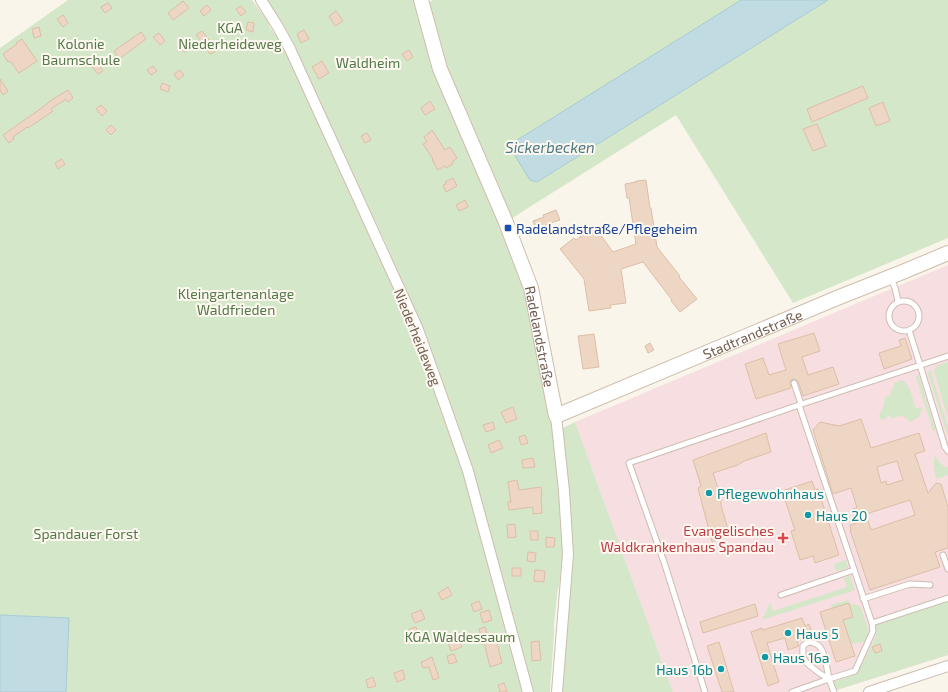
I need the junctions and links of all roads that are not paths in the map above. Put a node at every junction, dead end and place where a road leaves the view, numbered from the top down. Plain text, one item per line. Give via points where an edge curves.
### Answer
1 (261, 0) edge
2 (421, 0) edge
3 (948, 253) edge
4 (891, 277) junction
5 (898, 301) junction
6 (908, 330) junction
7 (948, 356) edge
8 (920, 365) junction
9 (794, 383) dead end
10 (800, 404) junction
11 (556, 416) junction
12 (948, 451) edge
13 (944, 555) dead end
14 (948, 569) edge
15 (854, 570) junction
16 (930, 585) dead end
17 (781, 595) dead end
18 (948, 598) edge
19 (863, 599) junction
20 (872, 623) junction
21 (948, 666) edge
22 (829, 679) junction
23 (528, 692) edge
24 (557, 692) edge
25 (705, 692) edge
26 (792, 692) edge
27 (834, 692) edge
28 (869, 692) edge

1 - 23 street, Niederheideweg via 290,49 417,327 468,471
2 - 11 street, Radelandstraße via 440,69 505,220 531,288
3 - 4 street, Stadtrandstraße
4 - 5 lane
4 - 11 street, Stadtrandstraße
5 - 6 lane via 890,310 891,324 899,330
5 - 6 lane via 911,302 918,310 917,324
6 - 8 lane
7 - 8 lane
8 - 10 lane
8 - 12 lane
9 - 10 lane
10 - 15 lane
10 - 25 lane via 629,463 664,562
11 - 24 street, Radelandstraße via 568,554
13 - 14 lane
15 - 17 lane
15 - 19 lane
16 - 19 lane via 910,584
18 - 20 lane
19 - 20 lane
20 - 22 lane via 873,631 855,671
21 - 28 street
22 - 22 lane via 820,646 808,642 803,646 804,659 822,676
22 - 26 lane
22 - 27 lane

